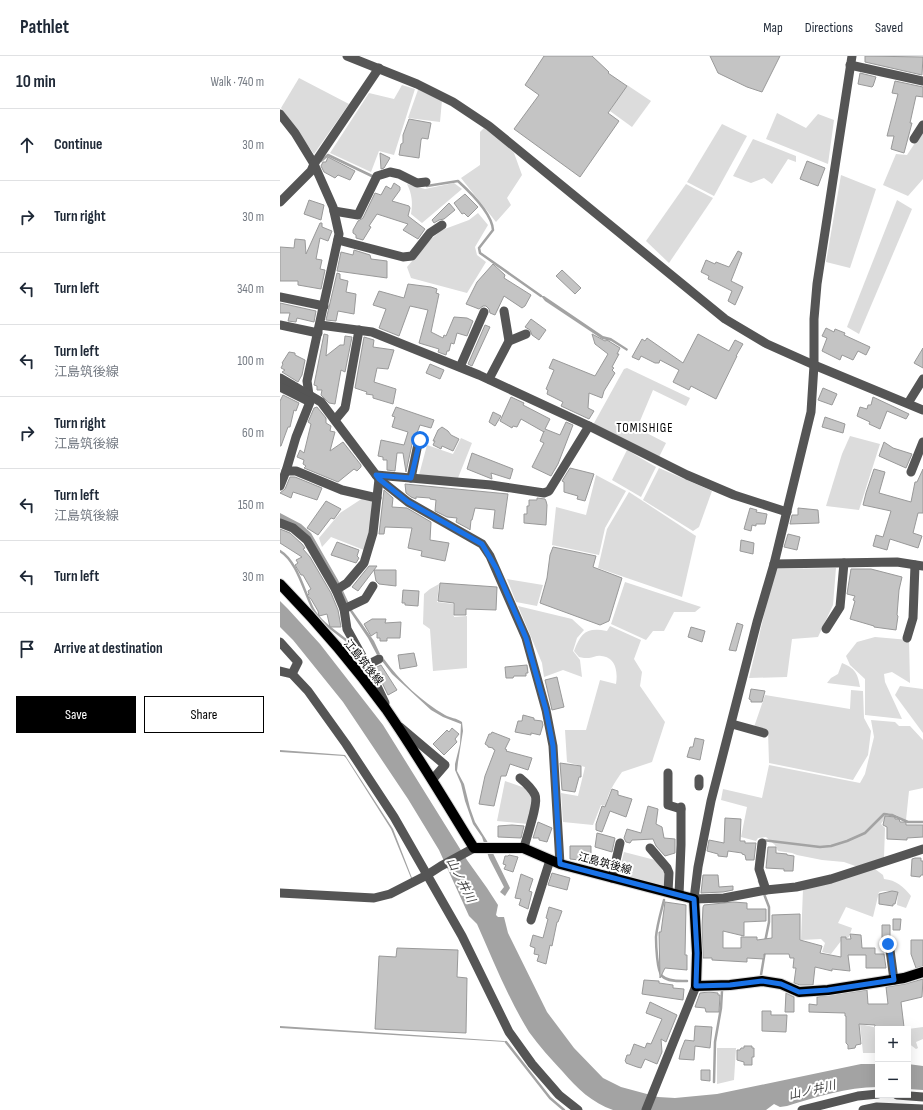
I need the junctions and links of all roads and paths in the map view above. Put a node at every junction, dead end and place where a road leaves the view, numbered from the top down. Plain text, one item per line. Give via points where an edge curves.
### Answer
1 (346, 56) edge
2 (851, 60) edge
3 (379, 68) junction
4 (923, 81) edge
5 (280, 114) edge
6 (923, 125) edge
7 (914, 139) dead end
8 (314, 164) junction
9 (426, 182) dead end
10 (280, 202) edge
11 (334, 211) junction
12 (442, 226) dead end
13 (338, 240) junction
14 (280, 297) edge
15 (324, 306) junction
16 (504, 311) dead end
17 (484, 312) dead end
18 (280, 325) edge
19 (319, 329) junction
20 (359, 330) junction
21 (526, 334) dead end
22 (509, 341) junction
23 (814, 365) junction
24 (460, 367) junction
25 (280, 378) edge
26 (489, 379) junction
27 (923, 379) edge
28 (280, 387) edge
29 (309, 398) junction
30 (910, 400) dead end
31 (923, 410) edge
32 (335, 420) junction
33 (589, 426) junction
34 (420, 440) dead end
35 (923, 442) edge
36 (286, 471) junction
37 (911, 472) dead end
38 (377, 477) junction
39 (411, 478) junction
40 (280, 486) edge
41 (376, 498) junction
42 (787, 512) junction
43 (280, 523) edge
44 (844, 563) junction
45 (774, 564) junction
46 (919, 565) edge
47 (280, 584) edge
48 (373, 586) dead end
49 (336, 590) junction
50 (344, 609) junction
51 (826, 629) dead end
52 (907, 638) dead end
53 (280, 642) edge
54 (379, 659) dead end
55 (367, 665) junction
56 (280, 671) edge
57 (292, 674) junction
58 (394, 722) junction
59 (732, 724) junction
60 (764, 733) dead end
61 (668, 773) dead end
62 (520, 778) dead end
63 (432, 780) junction
64 (620, 843) dead end
65 (762, 843) dead end
66 (524, 848) junction
67 (650, 848) dead end
68 (923, 849) edge
69 (470, 850) junction
70 (550, 860) junction
71 (560, 864) junction
72 (427, 876) junction
73 (612, 878) junction
74 (766, 890) junction
75 (668, 892) junction
76 (280, 893) edge
77 (679, 895) junction
78 (694, 899) junction
79 (531, 920) dead end
80 (888, 944) dead end
81 (923, 972) edge
82 (894, 980) junction
83 (696, 986) junction
84 (875, 1094) edge
85 (911, 1096) edge
86 (923, 1097) edge
87 (578, 1110) edge
88 (646, 1110) edge
89 (802, 1110) edge
90 (863, 1110) edge
91 (923, 1110) edge

1 - 3 street
2 - 4 street
2 - 23 street via 817,284
3 - 8 street
3 - 23 street via 453,102 489,126 725,319 767,344
5 - 8 street
6 - 7 street
8 - 10 street via 311,171
8 - 11 street
9 - 11 street via 417,183 390,172 377,176 358,215
11 - 13 street
12 - 13 street via 430,233 412,256 403,257
13 - 15 street
14 - 15 street
15 - 19 street
16 - 22 street
17 - 24 street
18 - 19 street
19 - 20 street
19 - 29 street via 307,381
20 - 24 street via 372,332
20 - 32 street via 345,408
21 - 22 street
22 - 26 street
23 - 31 street
23 - 42 street via 812,412
24 - 26 street
25 - 29 street
26 - 33 street
27 - 30 street
28 - 29 street
29 - 32 street via 321,402
29 - 36 street
32 - 38 street
33 - 39 street via 549,491 544,493 491,485
33 - 42 street via 687,475 734,495
34 - 39 street
35 - 37 street
36 - 40 street
36 - 41 street via 296,471 342,490
38 - 39 street
38 - 41 street
38 - 71 street via 408,502 482,544 496,568 526,638 546,710 553,746
41 - 49 street via 373,533 364,563 347,583
42 - 45 street
43 - 49 street via 293,528 307,540
44 - 45 street
44 - 46 street via 897,562
44 - 51 street via 840,607
45 - 59 street
46 - 52 street via 913,618
47 - 58 main road, 江島筑後線 via 350,662
48 - 50 street via 365,599
49 - 50 street
50 - 55 street via 347,629
53 - 57 street via 298,662
54 - 55 street
55 - 58 street
56 - 57 street
57 - 72 street via 308,691 346,744 394,817
58 - 63 main road, 江島筑後線
58 - 63 street via 445,765
59 - 60 street
59 - 78 street via 711,801
61 - 77 street via 668,805 681,808
62 - 66 street via 536,798
63 - 69 main road, 江島筑後線
64 - 73 street
65 - 74 street via 760,869
66 - 69 main road, 江島筑後線
66 - 70 main road, 江島筑後線
67 - 75 street via 667,868
68 - 74 street via 831,879 796,887
69 - 72 street
70 - 71 main road, 江島筑後線
70 - 79 street
71 - 73 main road, 江島筑後線
72 - 76 street via 390,894 374,898
72 - 87 street via 462,936 510,1032 537,1069 560,1095
73 - 75 main road, 江島筑後線
74 - 78 street via 724,898
75 - 77 main road, 江島筑後線
77 - 78 main road, 江島筑後線
78 - 83 main road
80 - 82 street
81 - 82 main road
82 - 83 main road via 799,992 781,984 762,981
83 - 88 street
84 - 89 street
85 - 86 street
90 - 91 street via 877,1107

